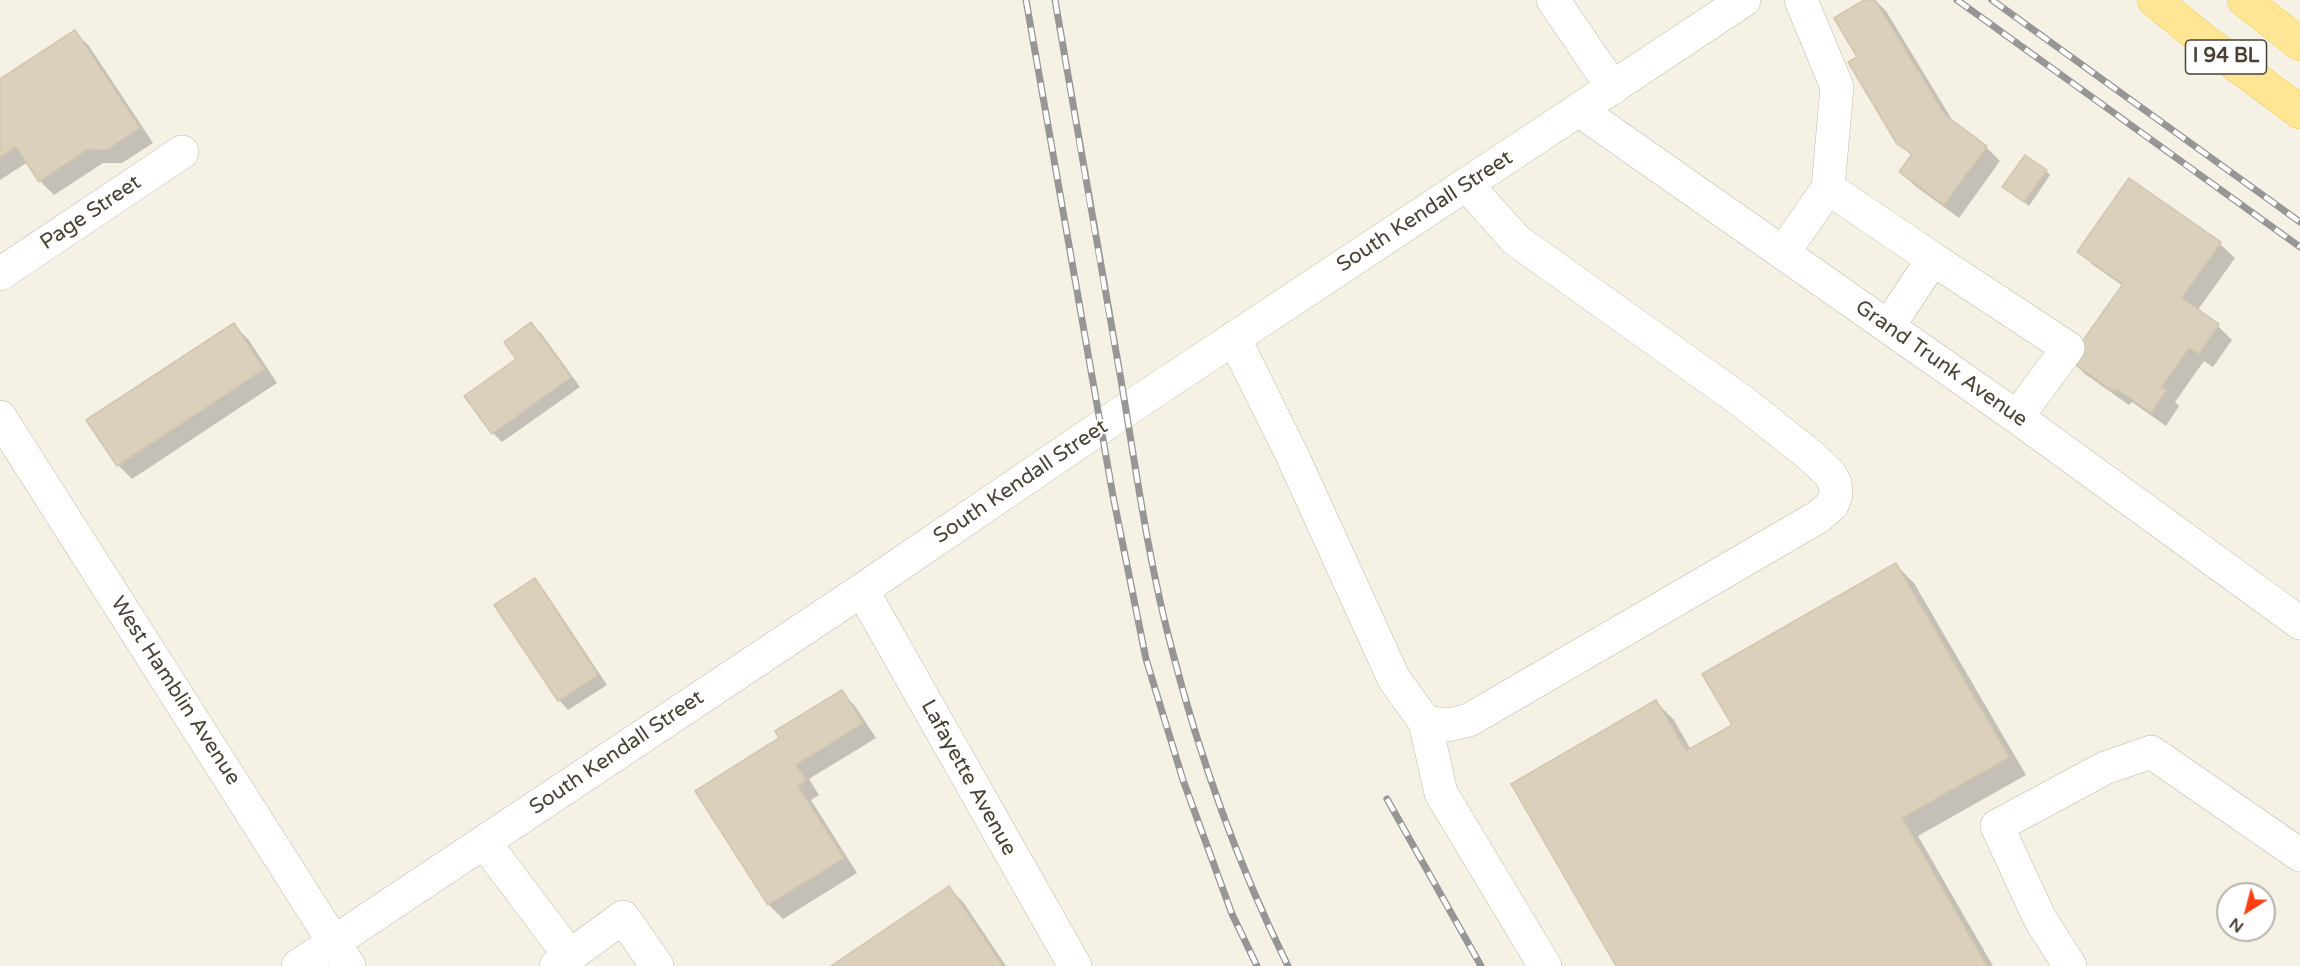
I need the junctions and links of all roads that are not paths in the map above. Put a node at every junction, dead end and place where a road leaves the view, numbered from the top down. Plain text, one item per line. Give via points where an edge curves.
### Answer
1 (1553, 0) edge
2 (1744, 0) edge
3 (1801, 0) edge
4 (2154, 0) edge
5 (2244, 0) edge
6 (2300, 44) edge
7 (1613, 88) junction
8 (1580, 110) junction
9 (2300, 112) edge
10 (182, 152) dead end
11 (1467, 185) junction
12 (1827, 188) junction
13 (1783, 253) junction
14 (1933, 259) junction
15 (0, 274) edge
16 (1888, 327) junction
17 (1234, 338) junction
18 (0, 417) edge
19 (2017, 417) junction
20 (862, 590) junction
21 (2300, 623) edge
22 (1425, 722) junction
23 (484, 842) junction
24 (2300, 855) edge
25 (341, 954) edge
26 (563, 961) edge
27 (298, 966) edge
28 (657, 966) edge
29 (1075, 966) edge
30 (1545, 966) edge
31 (2070, 966) edge

1 - 7 street
2 - 7 street, South Kendall Street
3 - 12 street via 1837,87
4 - 9 main road, I 94 BL
5 - 6 main road, I 94 BL
7 - 8 street, South Kendall Street
8 - 11 street, South Kendall Street
8 - 13 street, Grand Trunk Avenue
10 - 15 street, Page Street
11 - 17 street, South Kendall Street
11 - 22 street via 1516,240 1743,402 1811,456 1829,473 1836,494 1832,505 1818,517 1469,720 1448,725
12 - 13 street
12 - 14 street
13 - 16 street, Grand Trunk Avenue
14 - 16 street
14 - 19 street via 2068,348
16 - 19 street, Grand Trunk Avenue
17 - 20 street, South Kendall Street
17 - 22 street via 1394,680
18 - 25 street, West Hamblin Avenue
19 - 21 street, Grand Trunk Avenue
20 - 23 street, South Kendall Street
20 - 29 street, Lafayette Avenue
22 - 30 street via 1442,793
23 - 25 street, South Kendall Street
23 - 26 street
24 - 31 street via 2151,752 2105,768 1997,826 2040,919
25 - 27 street, South Kendall Street
26 - 28 street via 623,917

